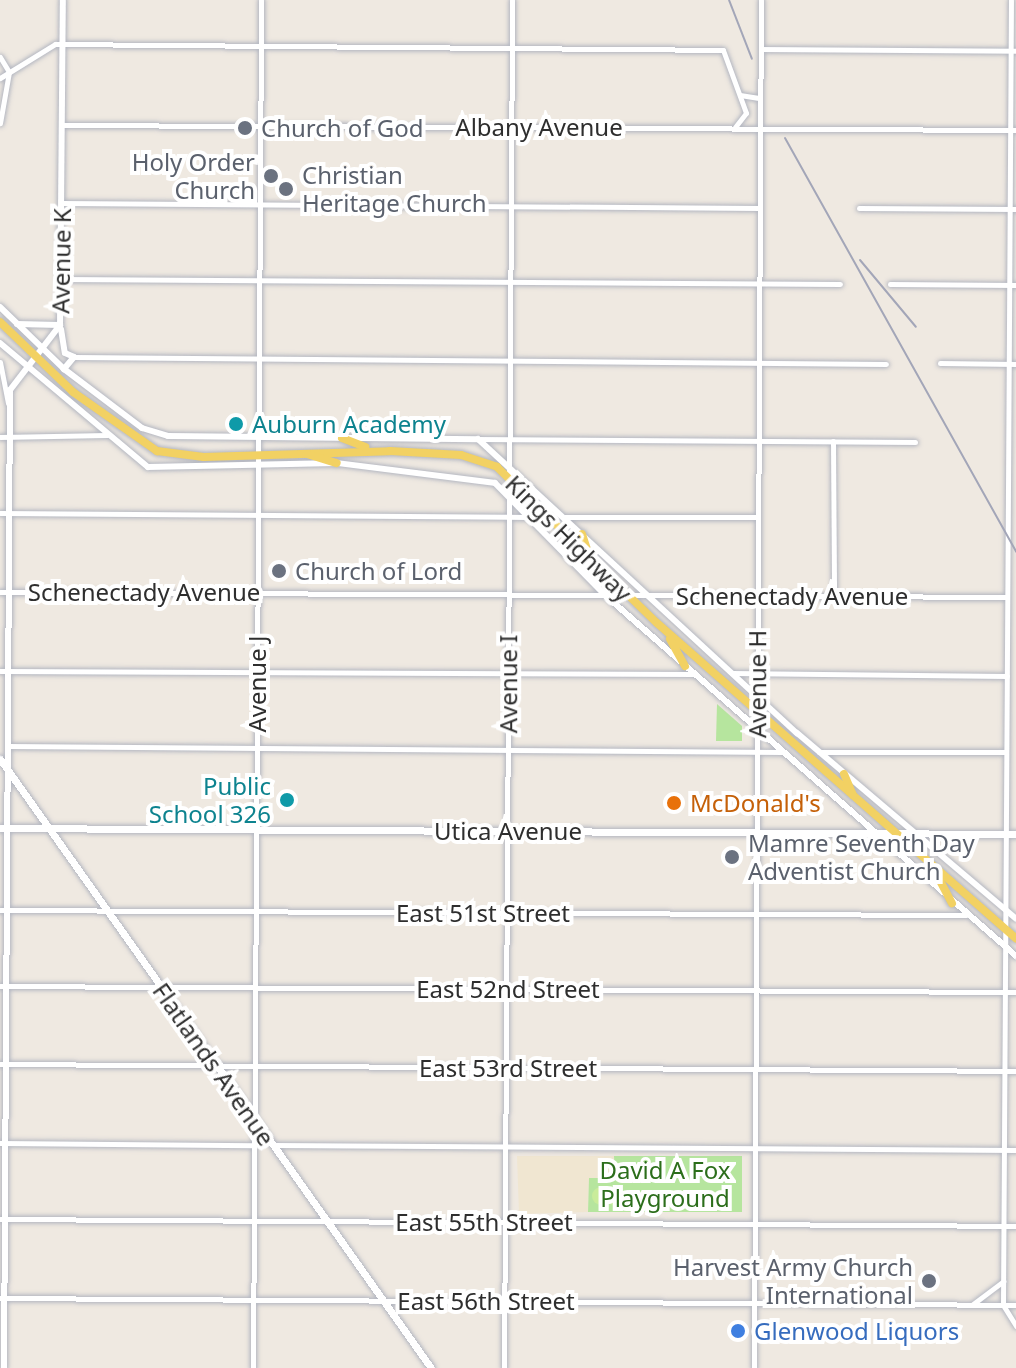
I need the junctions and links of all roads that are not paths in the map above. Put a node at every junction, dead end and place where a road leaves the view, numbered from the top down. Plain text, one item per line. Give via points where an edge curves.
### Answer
1 (63, 0) edge
2 (261, 0) edge
3 (512, 0) edge
4 (761, 0) edge
5 (1011, 0) edge
6 (63, 46) junction
7 (261, 47) junction
8 (512, 48) junction
9 (761, 49) junction
10 (1013, 51) edge
11 (0, 57) edge
12 (9, 72) junction
13 (0, 78) edge
14 (739, 95) junction
15 (759, 98) junction
16 (0, 123) edge
17 (62, 125) junction
18 (261, 126) junction
19 (511, 127) junction
20 (733, 129) junction
21 (759, 129) junction
22 (1013, 130) edge
23 (62, 203) junction
24 (260, 205) junction
25 (511, 206) junction
26 (760, 208) junction
27 (859, 208) dead end
28 (1013, 209) edge
29 (61, 279) junction
30 (260, 280) junction
31 (511, 282) junction
32 (759, 283) junction
33 (840, 284) dead end
34 (890, 284) dead end
35 (1013, 285) edge
36 (0, 307) edge
37 (0, 322) edge
38 (17, 324) junction
39 (60, 325) junction
40 (0, 343) edge
41 (43, 351) junction
42 (74, 357) junction
43 (34, 358) junction
44 (259, 359) junction
45 (510, 361) junction
46 (0, 362) edge
47 (759, 362) junction
48 (940, 363) dead end
49 (886, 364) dead end
50 (1012, 364) edge
51 (24, 367) junction
52 (64, 369) junction
53 (10, 410) junction
54 (107, 435) junction
55 (0, 437) edge
56 (9, 437) junction
57 (259, 437) junction
58 (342, 438) junction
59 (478, 439) junction
60 (510, 439) junction
61 (758, 441) junction
62 (833, 441) junction
63 (915, 442) dead end
64 (1008, 443) junction
65 (1016, 443) edge
66 (373, 450) junction
67 (298, 452) junction
68 (259, 454) junction
69 (509, 462) junction
70 (337, 463) junction
71 (259, 466) junction
72 (509, 478) junction
73 (509, 495) junction
74 (0, 513) edge
75 (9, 513) junction
76 (258, 514) junction
77 (509, 516) junction
78 (528, 517) junction
79 (565, 517) junction
80 (758, 517) junction
81 (1008, 518) junction
82 (1016, 518) edge
83 (582, 534) junction
84 (590, 560) junction
85 (4, 592) edge
86 (258, 593) junction
87 (508, 594) junction
88 (605, 595) junction
89 (627, 595) junction
90 (644, 595) junction
91 (757, 596) junction
92 (834, 596) junction
93 (1007, 597) junction
94 (665, 631) junction
95 (685, 666) junction
96 (4, 671) edge
97 (257, 672) junction
98 (508, 673) junction
99 (731, 673) junction
100 (694, 674) junction
101 (757, 674) junction
102 (1007, 676) junction
103 (757, 697) junction
104 (757, 713) junction
105 (757, 729) junction
106 (8, 746) junction
107 (257, 748) junction
108 (507, 749) junction
109 (757, 752) junction
110 (782, 752) junction
111 (819, 752) junction
112 (1006, 752) junction
113 (0, 759) edge
114 (7, 768) junction
115 (844, 774) junction
116 (855, 799) junction
117 (3, 828) edge
118 (48, 828) junction
119 (256, 830) junction
120 (507, 831) junction
121 (756, 833) junction
122 (872, 833) junction
123 (913, 833) junction
124 (893, 834) junction
125 (1006, 834) junction
126 (1016, 834) edge
127 (932, 867) junction
128 (952, 903) junction
129 (3, 910) edge
130 (105, 911) junction
131 (1005, 911) junction
132 (255, 912) junction
133 (506, 913) junction
134 (755, 915) junction
135 (966, 915) junction
136 (1016, 919) edge
137 (1005, 930) junction
138 (1016, 938) edge
139 (1005, 949) junction
140 (1016, 956) edge
141 (3, 986) edge
142 (160, 987) junction
143 (255, 987) junction
144 (506, 989) junction
145 (755, 990) junction
146 (1005, 992) junction
147 (1016, 992) edge
148 (3, 1064) edge
149 (216, 1066) junction
150 (255, 1066) junction
151 (505, 1068) junction
152 (755, 1069) junction
153 (1004, 1071) junction
154 (1016, 1071) edge
155 (254, 1120) junction
156 (2, 1143) edge
157 (254, 1145) junction
158 (271, 1145) junction
159 (505, 1146) junction
160 (754, 1148) junction
161 (1004, 1150) junction
162 (1016, 1150) edge
163 (2, 1219) edge
164 (254, 1221) junction
165 (326, 1221) junction
166 (504, 1223) junction
167 (754, 1224) junction
168 (1003, 1226) junction
169 (1016, 1226) edge
170 (1003, 1281) junction
171 (2, 1298) edge
172 (254, 1300) junction
173 (382, 1301) junction
174 (504, 1301) junction
175 (753, 1303) junction
176 (973, 1304) junction
177 (1003, 1305) junction
178 (1016, 1305) edge
179 (1016, 1326) edge
180 (4, 1368) edge
181 (253, 1368) edge
182 (431, 1368) edge
183 (504, 1368) edge
184 (754, 1368) edge

1 - 6 street, Avenue K
2 - 7 street, Avenue J
3 - 8 street, Avenue I
4 - 9 street, Avenue H
5 - 10 street
6 - 7 street
6 - 12 street
6 - 17 street, Avenue K
7 - 8 street
7 - 18 street, Avenue J
8 - 14 street via 723,50
8 - 19 street, Avenue I
9 - 10 street
9 - 15 street, Avenue H
10 - 22 street
11 - 12 street
12 - 13 street
12 - 16 street
14 - 15 street
14 - 20 street via 746,118
15 - 21 street, Avenue H
17 - 18 street, Albany Avenue
17 - 23 street, Avenue K
18 - 19 street, Albany Avenue
18 - 24 street, Avenue J
19 - 20 street, Albany Avenue
19 - 25 street, Avenue I
20 - 21 street, Albany Avenue
21 - 22 street, Albany Avenue
21 - 26 street, Avenue H
22 - 28 street
23 - 24 street
23 - 29 street, Avenue K
24 - 25 street
24 - 30 street, Avenue J
25 - 26 street
25 - 31 street, Avenue I
26 - 32 street, Avenue H
27 - 28 street
28 - 35 street
29 - 30 street
29 - 39 street, Avenue K
30 - 31 street
30 - 44 street, Avenue J
31 - 32 street
31 - 45 street, Avenue I
32 - 33 street
32 - 47 street, Avenue H
34 - 35 street
35 - 50 street
36 - 38 street
37 - 43 main road, Kings Highway
38 - 39 street
38 - 41 street
39 - 41 street, Avenue K
39 - 42 street via 65,353
40 - 51 street, Kings Highway
41 - 43 street, Avenue K
41 - 52 street
42 - 44 street
42 - 52 street
43 - 51 street, Avenue K
43 - 68 main road, Kings Highway via 145,446 189,457
44 - 45 street
44 - 57 street, Avenue J
45 - 47 street
45 - 60 street, Avenue I
46 - 53 street
47 - 49 street
47 - 61 street, Avenue H
48 - 50 street
50 - 64 street
51 - 53 street, Avenue K
51 - 54 street, Kings Highway
52 - 57 street via 142,428 191,438
53 - 56 street, Avenue K
54 - 56 street
54 - 71 street, Kings Highway via 134,460 164,471
55 - 56 street
56 - 75 street, Avenue K
57 - 58 street
57 - 68 street, Avenue J
58 - 59 street
58 - 66 main road
59 - 60 street
59 - 69 street, Kings Highway
60 - 61 street
60 - 69 street, Avenue I
61 - 62 street
61 - 80 street, Avenue H
62 - 63 street
62 - 92 street
64 - 65 street
64 - 81 street
66 - 67 main road, Kings Highway
66 - 72 main road, Kings Highway via 476,458
67 - 68 main road, Kings Highway
67 - 70 main road
68 - 71 street, Avenue J
69 - 72 street, Avenue I
69 - 79 street, Kings Highway
70 - 71 street, Kings Highway
70 - 73 street, Kings Highway via 473,475
71 - 76 street, Avenue J
72 - 73 street, Avenue I
72 - 84 main road, Kings Highway
73 - 77 street, Avenue I
73 - 78 street, Kings Highway
74 - 75 street
75 - 76 street
75 - 85 street, Avenue K
76 - 77 street
76 - 86 street, Avenue J
77 - 78 street
77 - 87 street, Avenue I
78 - 88 street, Kings Highway
79 - 80 street
79 - 83 street, Kings Highway
80 - 91 street, Avenue H
81 - 82 street
81 - 93 street
83 - 84 main road
83 - 90 street, Kings Highway
84 - 89 main road, Kings Highway
85 - 86 street, Schenectady Avenue
85 - 96 street, Avenue K
86 - 87 street, Schenectady Avenue
86 - 97 street, Avenue J
87 - 88 street, Schenectady Avenue
87 - 98 street, Avenue I
88 - 89 street, Schenectady Avenue
88 - 95 street, Kings Highway
89 - 90 street, Schenectady Avenue
89 - 94 main road, Kings Highway
90 - 91 street, Schenectady Avenue
90 - 99 street, Kings Highway
91 - 92 street, Schenectady Avenue
91 - 101 street, Avenue H
92 - 93 street, Schenectady Avenue
93 - 102 street
94 - 95 main road
94 - 104 main road, Kings Highway
95 - 100 street, Kings Highway
96 - 97 street
96 - 106 street, Avenue K
97 - 98 street
97 - 107 street, Avenue J
98 - 100 street
98 - 108 street, Avenue I
99 - 101 street
99 - 103 street, Kings Highway
100 - 105 street, Kings Highway
101 - 102 street
101 - 103 street, Avenue H
102 - 112 street
103 - 104 street, Avenue H
103 - 111 street, Kings Highway
104 - 105 street, Avenue H
104 - 116 main road, Kings Highway
105 - 109 street, Avenue H
105 - 110 street, Kings Highway
106 - 107 street
106 - 114 street, Avenue K
107 - 108 street
107 - 119 street, Avenue J
108 - 109 street
108 - 120 street, Avenue I
109 - 110 street
109 - 121 street, Avenue H
110 - 122 street, Kings Highway
111 - 112 street
111 - 115 street, Kings Highway
112 - 125 street
113 - 114 main road, Flatlands Avenue
114 - 117 street, Avenue K
114 - 118 main road, Flatlands Avenue
115 - 116 main road
115 - 123 street, Kings Highway
116 - 124 main road, Kings Highway
117 - 118 main road, Utica Avenue
117 - 129 street, Avenue K
118 - 119 main road, Utica Avenue
118 - 130 main road, Flatlands Avenue
119 - 120 main road, Utica Avenue
119 - 132 street, Avenue J
120 - 121 main road, Utica Avenue
120 - 133 street, Avenue I
121 - 122 main road, Utica Avenue
121 - 134 street, Avenue H
122 - 124 main road, Utica Avenue
122 - 128 street, Kings Highway
123 - 124 main road, Utica Avenue
123 - 125 main road, Utica Avenue
123 - 131 street, Kings Highway
124 - 127 main road, Kings Highway
125 - 126 main road, Utica Avenue
125 - 131 street
127 - 128 main road
127 - 137 main road, Kings Highway
128 - 135 street, Kings Highway
129 - 130 street, East 51st Street
129 - 141 street, Avenue K
130 - 132 street, East 51st Street
130 - 142 main road, Flatlands Avenue
131 - 136 street, Kings Highway
131 - 137 street
132 - 133 street, East 51st Street
132 - 143 street, Avenue J
133 - 134 street, East 51st Street
133 - 144 street, Avenue I
134 - 135 street, East 51st Street
134 - 145 street, Avenue H
135 - 139 street, Kings Highway
137 - 138 main road, Kings Highway
137 - 139 street
139 - 140 street, Kings Highway
139 - 146 street
141 - 142 street, East 52nd Street
141 - 148 street, Avenue K
142 - 143 street, East 52nd Street
142 - 149 main road, Flatlands Avenue
143 - 144 street, East 52nd Street
143 - 150 street, Avenue J
144 - 145 street, East 52nd Street
144 - 151 street, Avenue I
145 - 146 street, East 52nd Street
145 - 152 street, Avenue H
146 - 147 street, East 52nd Street
146 - 153 street
148 - 149 street, East 53rd Street
148 - 156 street, Avenue K
149 - 150 street, East 53rd Street
149 - 155 main road, Flatlands Avenue
150 - 151 street, East 53rd Street
150 - 155 street, Avenue J
151 - 152 street, East 53rd Street
151 - 159 street, Avenue I
152 - 153 street, East 53rd Street
152 - 160 street, Avenue H
153 - 154 street, East 53rd Street
153 - 161 street
155 - 157 street, Avenue J
155 - 158 main road, Flatlands Avenue
156 - 157 street
156 - 163 street, Avenue K
157 - 164 street, Avenue J
158 - 159 street
158 - 165 main road, Flatlands Avenue
159 - 160 street
159 - 166 street, Avenue I
160 - 161 street
160 - 167 street, Avenue H
161 - 162 street
161 - 168 street
163 - 164 street, East 55th Street
163 - 171 street, Avenue K
164 - 165 street, East 55th Street
164 - 172 street, Avenue J
165 - 166 street, East 55th Street
165 - 173 main road, Flatlands Avenue
166 - 167 street, East 55th Street
166 - 174 street, Avenue I
167 - 168 street, East 55th Street
167 - 175 street, Avenue H
168 - 169 street, East 55th Street
168 - 170 street
170 - 176 street
170 - 177 street
171 - 172 street, East 56th Street
171 - 180 street, Avenue K
172 - 173 street, East 56th Street
172 - 181 street, Avenue J
173 - 174 street, East 56th Street
173 - 182 main road, Flatlands Avenue
174 - 175 street, East 56th Street
174 - 183 street, Avenue I
175 - 176 street, East 56th Street
175 - 184 street, Avenue H
176 - 177 street, East 56th Street
177 - 178 street, East 56th Street
177 - 179 street

